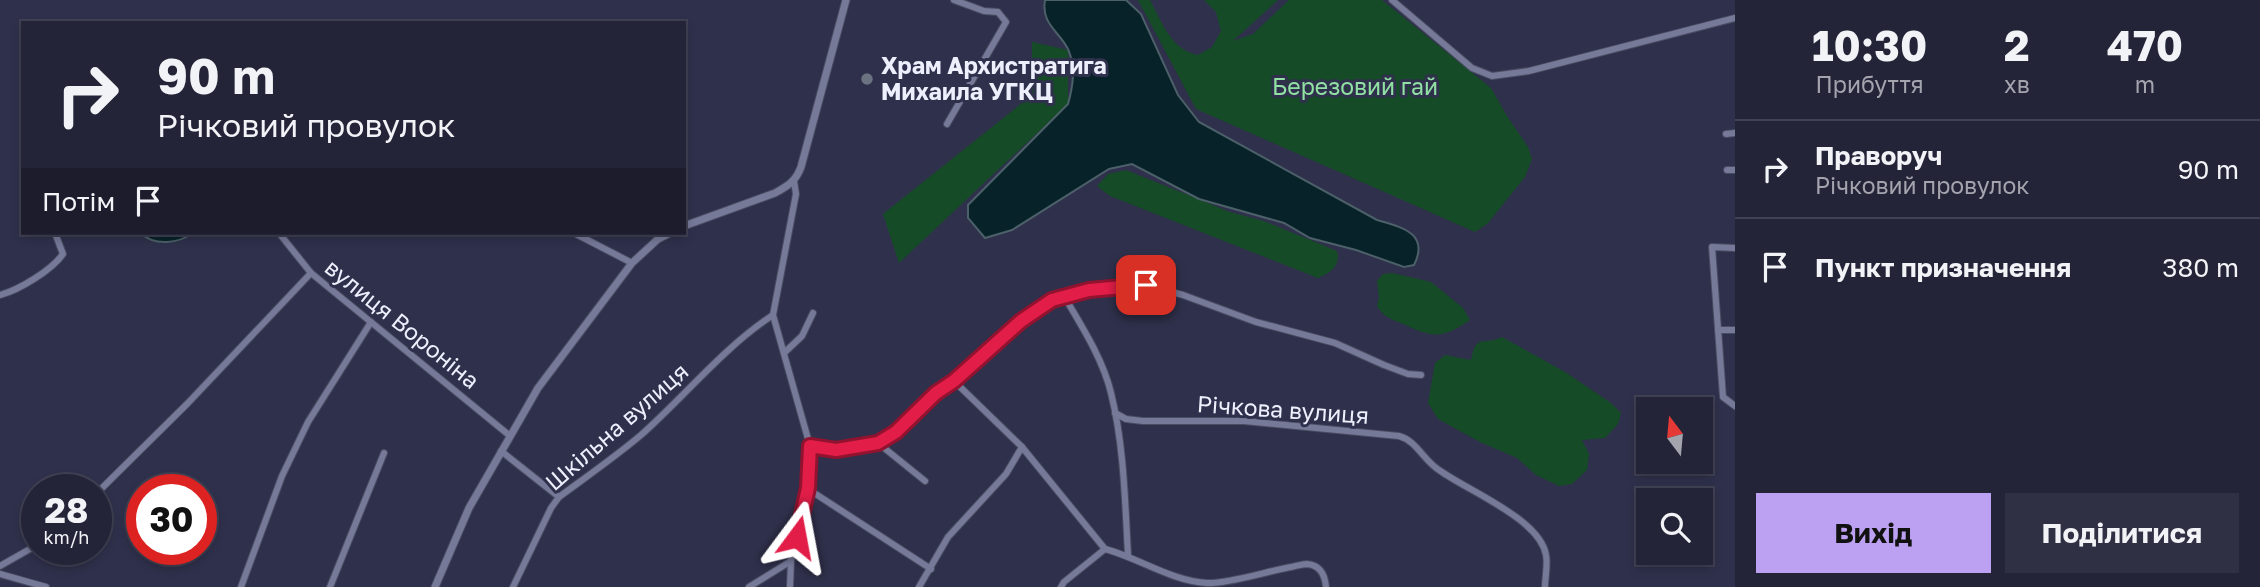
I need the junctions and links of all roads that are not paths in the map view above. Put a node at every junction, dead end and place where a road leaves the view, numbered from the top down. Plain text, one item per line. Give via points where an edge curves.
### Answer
1 (846, 0) edge
2 (954, 0) edge
3 (1392, 0) edge
4 (1735, 18) edge
5 (947, 124) dead end
6 (1735, 133) edge
7 (1726, 134) dead end
8 (794, 181) junction
9 (686, 225) edge
10 (56, 235) edge
11 (281, 235) edge
12 (578, 235) edge
13 (666, 235) edge
14 (1735, 248) edge
15 (632, 264) junction
16 (311, 273) junction
17 (0, 295) edge
18 (1064, 296) junction
19 (813, 313) dead end
20 (773, 315) junction
21 (371, 322) junction
22 (1718, 330) junction
23 (1735, 330) edge
24 (783, 353) junction
25 (1421, 375) dead end
26 (954, 381) junction
27 (1735, 406) edge
28 (1115, 413) junction
29 (510, 436) junction
30 (878, 443) junction
31 (810, 446) junction
32 (1022, 447) junction
33 (501, 451) junction
34 (384, 453) dead end
35 (112, 478) edge
36 (925, 481) dead end
37 (808, 488) junction
38 (559, 497) junction
39 (1105, 549) junction
40 (21, 554) edge
41 (1128, 555) junction
42 (791, 561) junction
43 (0, 566) edge
44 (931, 569) junction
45 (0, 574) edge
46 (21, 584) edge
47 (46, 587) edge
48 (242, 587) edge
49 (330, 587) edge
50 (436, 587) edge
51 (513, 587) edge
52 (749, 587) edge
53 (790, 587) edge
54 (919, 587) edge
55 (1061, 587) edge
56 (1325, 587) edge
57 (1545, 587) edge

1 - 8 street via 802,167
2 - 5 street via 998,12 1006,22
3 - 4 street via 1472,68 1492,76
6 - 7 street
8 - 9 street
8 - 20 street via 796,194
10 - 17 street via 63,254 56,264
11 - 16 street, вулиця Вороніна
12 - 15 street
13 - 15 street
14 - 22 street via 1712,247
15 - 29 street via 538,388
16 - 21 street, вулиця Вороніна
16 - 35 street
18 - 25 street via 1146,285 1335,343 1408,374
18 - 26 street via 1021,321
18 - 28 street via 1108,381
19 - 24 street via 802,336
20 - 24 street
20 - 38 street, Шкільна вулиця via 640,436
21 - 29 street, вулиця Вороніна
21 - 48 street via 308,422 282,476
22 - 23 street
22 - 27 street via 1723,397
24 - 31 street
26 - 30 street
26 - 32 street
28 - 41 street
28 - 57 street, Річкова вулиця via 1143,421 1244,421 1409,439 1436,469 1530,526 1547,557
29 - 33 street
30 - 31 street via 836,450
30 - 36 street
31 - 37 street
32 - 39 street
32 - 44 street via 1006,474 948,537
33 - 38 street
33 - 50 street via 469,508
34 - 49 street
37 - 42 street
37 - 44 street
38 - 51 street, Шкільна вулиця
39 - 41 street
39 - 55 street
40 - 43 street
41 - 56 street via 1161,571 1205,583 1307,564 1324,574
42 - 52 street
42 - 53 street
44 - 54 street
45 - 46 street
46 - 47 street

